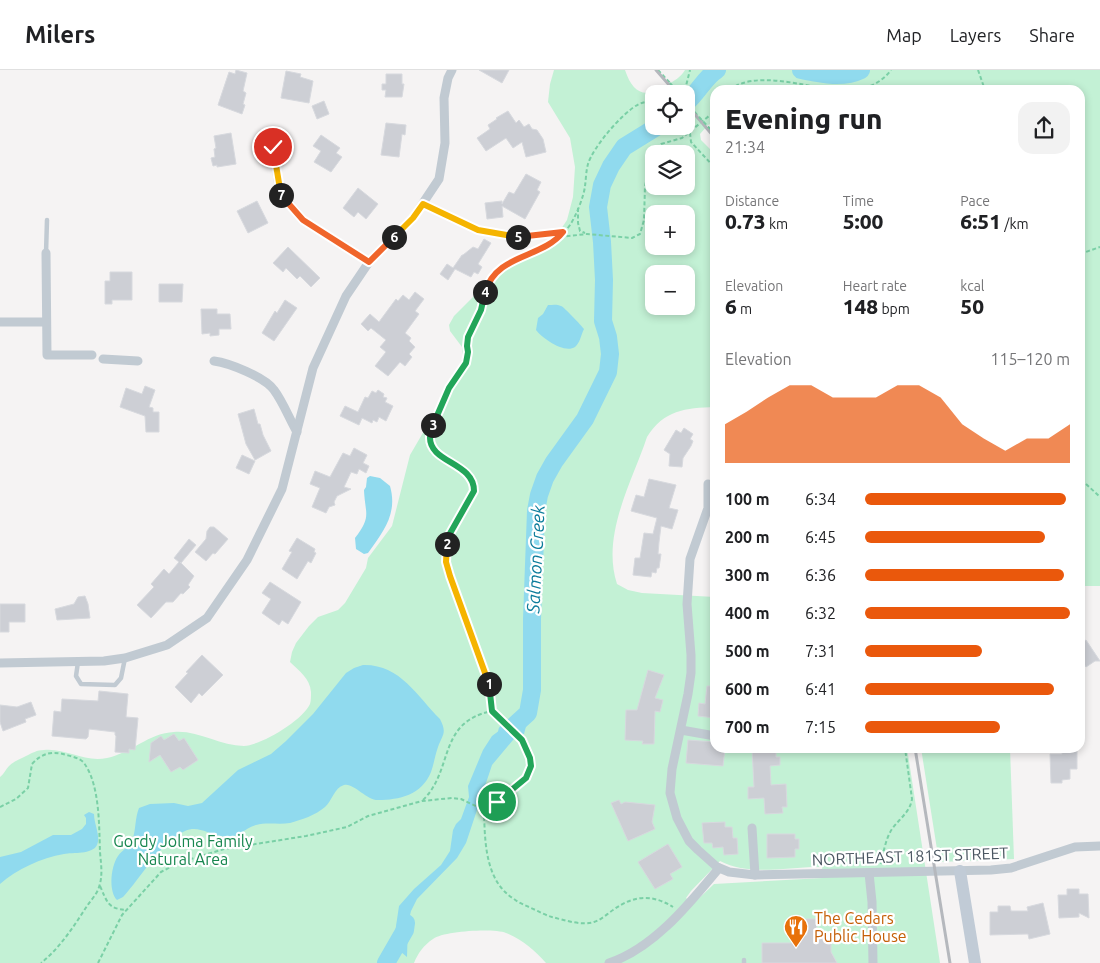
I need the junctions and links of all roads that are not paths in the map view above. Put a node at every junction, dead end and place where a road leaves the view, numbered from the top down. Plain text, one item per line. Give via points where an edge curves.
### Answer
1 (452, 70) edge
2 (273, 147) dead end
3 (47, 220) dead end
4 (46, 253) joint
5 (369, 262) junction
6 (0, 322) edge
7 (46, 322) junction
8 (92, 355) dead end
9 (102, 359) dead end
10 (138, 361) dead end
11 (214, 361) dead end
12 (297, 432) junction
13 (708, 484) dead end
14 (124, 658) junction
15 (78, 662) junction
16 (0, 663) edge
17 (681, 730) junction
18 (710, 735) edge
19 (752, 828) dead end
20 (1100, 846) edge
21 (719, 868) junction
22 (960, 870) junction
23 (869, 874) junction
24 (755, 875) junction
25 (608, 963) edge
26 (873, 963) edge
27 (975, 963) edge

1 - 5 street via 444,98 445,143 439,179 413,218
2 - 5 street via 280,193 303,220
3 - 4 lane
4 - 7 street
5 - 12 street via 346,296 313,368
6 - 7 street
7 - 8 street via 47,355
9 - 10 street
11 - 12 street via 241,368 273,388
12 - 14 street via 282,489 247,560 207,618 167,645
13 - 17 street via 708,508 690,560 687,604 691,673
14 - 15 street
14 - 15 lane via 120,678 115,685 81,684 76,676
15 - 16 street
17 - 18 street
17 - 21 street via 671,780 673,806 689,841
19 - 24 street
20 - 22 street, NORTHEAST 181ST STREET via 1075,847 1011,868
21 - 24 street, NORTHEAST 181ST STREET
21 - 25 street via 680,912 645,944
22 - 23 street, NORTHEAST 181ST STREET
22 - 27 street
23 - 24 street, NORTHEAST 181ST STREET
23 - 26 street

